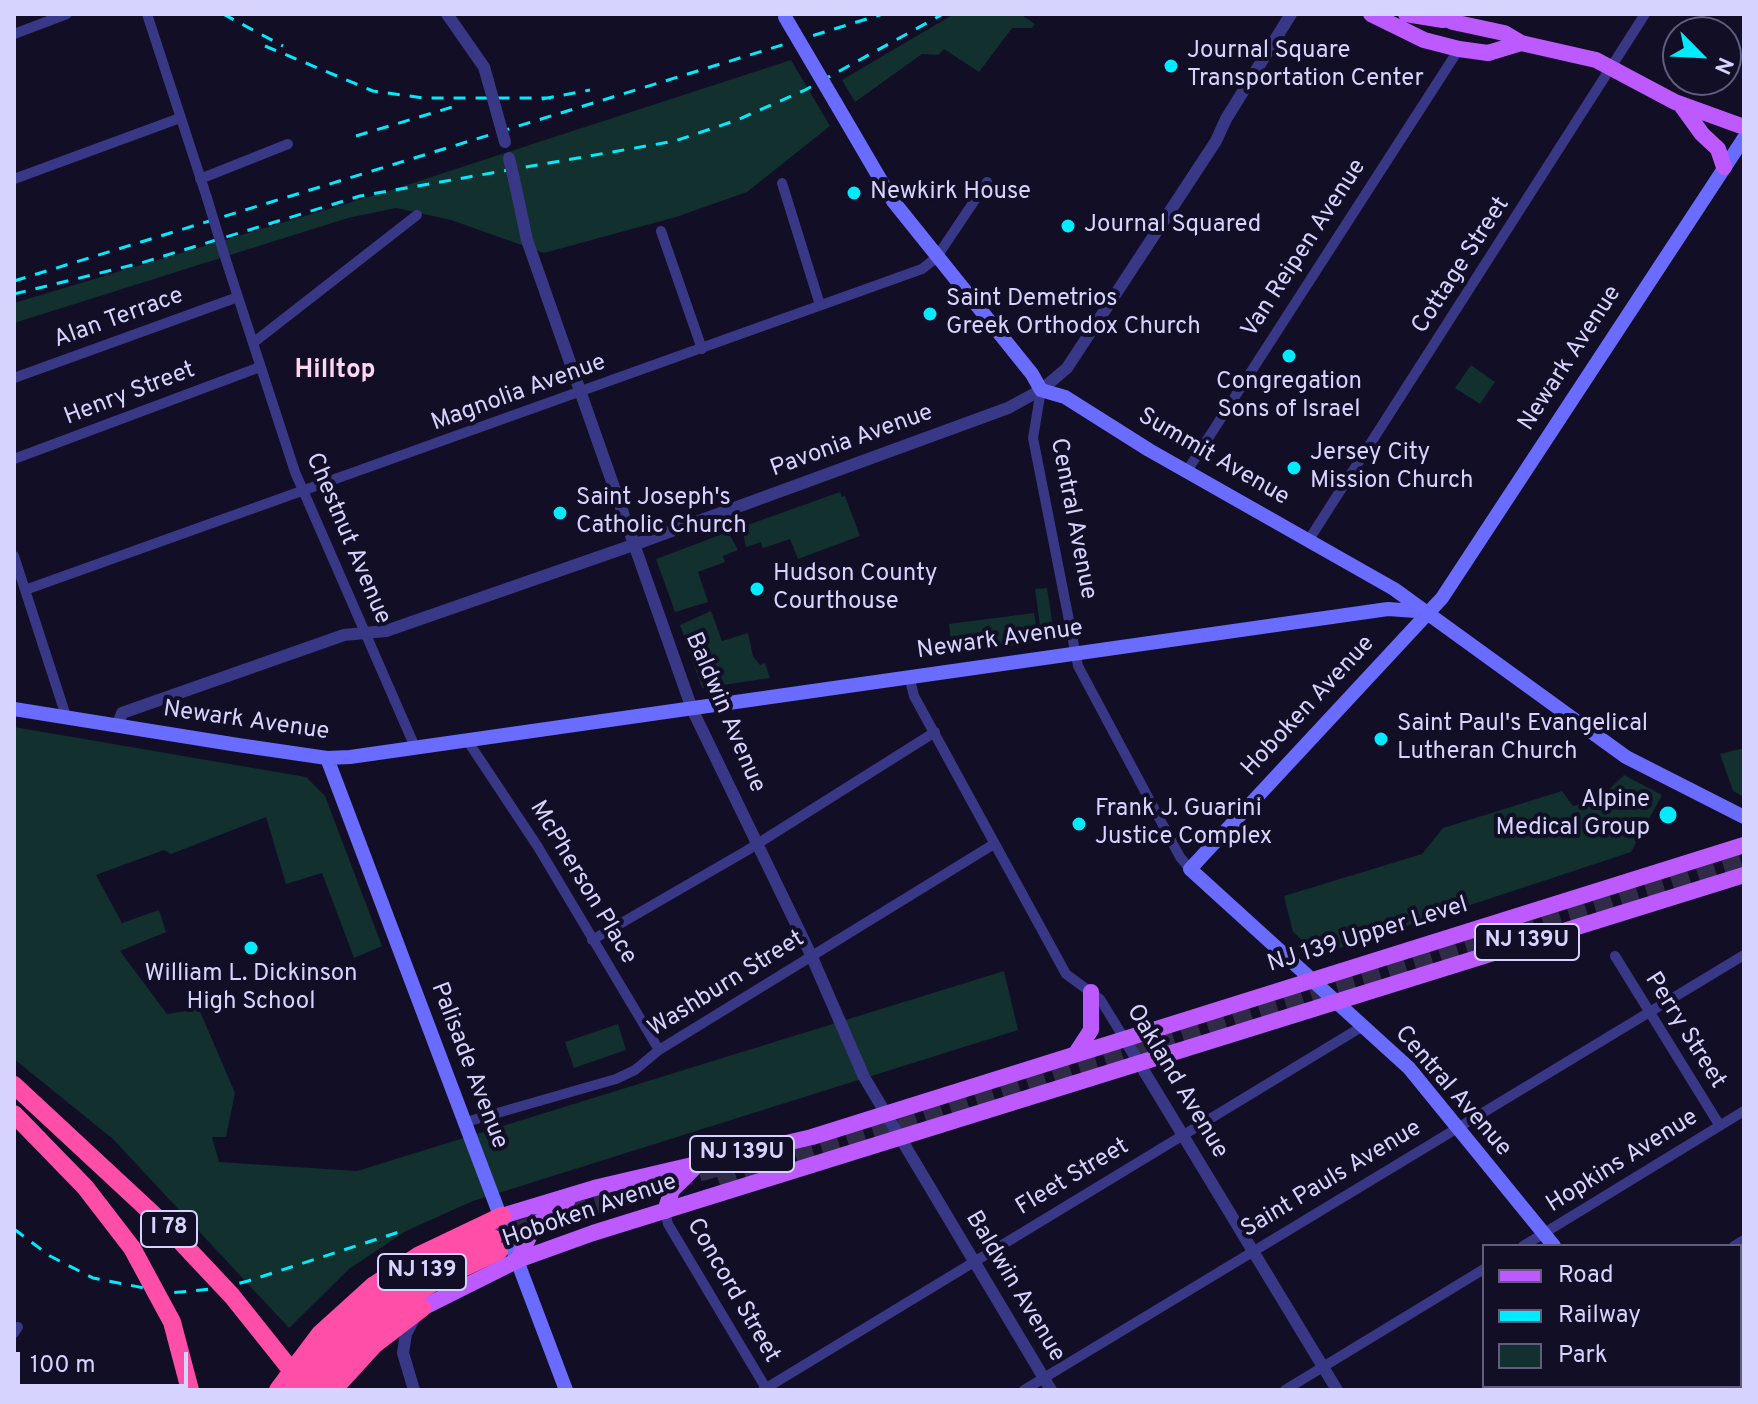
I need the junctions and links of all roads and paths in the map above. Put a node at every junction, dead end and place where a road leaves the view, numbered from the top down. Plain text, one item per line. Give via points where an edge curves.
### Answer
1 (67, 14) edge
2 (147, 14) edge
3 (447, 14) edge
4 (1291, 14) edge
5 (1371, 14) edge
6 (1406, 14) edge
7 (1435, 14) edge
8 (1645, 14) edge
9 (784, 16) edge
10 (1453, 22) junction
11 (14, 34) edge
12 (1521, 43) junction
13 (1459, 49) junction
14 (1611, 68) junction
15 (1681, 105) junction
16 (180, 118) junction
17 (1744, 127) edge
18 (1744, 138) edge
19 (288, 144) dead end
20 (1724, 167) junction
21 (14, 179) edge
22 (200, 179) junction
23 (987, 182) dead end
24 (782, 183) dead end
25 (417, 215) dead end
26 (661, 231) dead end
27 (936, 258) junction
28 (238, 297) junction
29 (820, 305) junction
30 (253, 343) junction
31 (702, 349) junction
32 (260, 367) junction
33 (14, 378) edge
34 (1041, 390) junction
35 (581, 392) junction
36 (14, 459) edge
37 (1187, 471) junction
38 (304, 493) junction
39 (1310, 538) junction
40 (636, 544) junction
41 (14, 556) edge
42 (25, 590) junction
43 (1430, 612) junction
44 (365, 632) junction
45 (1075, 652) junction
46 (909, 676) junction
47 (14, 709) edge
48 (692, 709) junction
49 (66, 716) junction
50 (118, 725) junction
51 (935, 732) junction
52 (467, 740) junction
53 (415, 747) junction
54 (327, 758) junction
55 (1744, 817) edge
56 (757, 844) junction
57 (994, 844) junction
58 (1744, 845) edge
59 (1190, 869) junction
60 (1744, 875) edge
61 (592, 940) junction
62 (811, 955) junction
63 (1744, 955) edge
64 (1615, 956) dead end
65 (1312, 979) junction
66 (1091, 992) junction
67 (1337, 1002) junction
68 (1649, 1014) junction
69 (1363, 1026) junction
70 (1124, 1038) junction
71 (659, 1050) junction
72 (1076, 1053) junction
73 (1138, 1062) junction
74 (1007, 1075) joint
75 (14, 1085) edge
76 (1744, 1111) edge
77 (14, 1114) edge
78 (884, 1114) junction
79 (467, 1126) junction
80 (1720, 1126) junction
81 (1458, 1128) junction
82 (1182, 1136) junction
83 (898, 1139) junction
84 (696, 1166) junction
85 (598, 1187) junction
86 (665, 1211) junction
87 (502, 1216) junction
88 (1544, 1234) junction
89 (496, 1244) tunnel mouth
90 (1526, 1244) edge
91 (1552, 1244) edge
92 (1251, 1252) junction
93 (518, 1260) junction
94 (973, 1262) junction
95 (1482, 1270) edge
96 (422, 1308) junction
97 (366, 1331) junction
98 (1323, 1367) junction
99 (1043, 1378) junction
100 (765, 1389) edge
101 (190, 1390) edge
102 (278, 1390) edge
103 (295, 1390) edge
104 (310, 1390) edge
105 (333, 1390) edge
106 (414, 1390) edge
107 (566, 1390) edge
108 (1024, 1390) edge
109 (1051, 1390) edge
110 (1285, 1390) edge
111 (1337, 1390) edge

1 - 11 street
2 - 16 street
3 - 35 street, Baldwin Avenue, bridge via 484,67 527,240
4 - 34 street, Pavonia Avenue via 1216,141 1067,368
5 - 13 main road via 1424,40
6 - 10 main road
7 - 10 main road
8 - 14 street, Cottage Street
9 - 27 main road, bridge via 893,201
10 - 12 main road via 1504,33
12 - 13 main road via 1488,53
12 - 14 main road via 1584,56
13 - 37 street, Van Reipen Avenue
14 - 15 main road
14 - 39 street, Cottage Street
15 - 17 main road
15 - 20 main road via 1718,149
16 - 21 street
16 - 22 street
18 - 20 main road, Newark Avenue
19 - 22 street
20 - 43 main road, Newark Avenue
22 - 28 street, Chestnut Avenue, bridge
23 - 27 street, Magnolia Avenue
24 - 29 street
25 - 30 street
26 - 31 street
27 - 29 street, Magnolia Avenue via 922,269
27 - 34 main road
28 - 30 street, Chestnut Avenue
28 - 33 street, Alan Terrace
29 - 31 street, Magnolia Avenue
30 - 32 street, Chestnut Avenue
31 - 35 street, Magnolia Avenue
32 - 36 street, Henry Street
32 - 38 street, Chestnut Avenue
34 - 37 main road, Summit Avenue via 1065,397
34 - 40 street, Pavonia Avenue via 1008,408
34 - 45 street, Central Avenue via 1033,438
35 - 38 street, Magnolia Avenue
35 - 40 street, Baldwin Avenue
37 - 39 main road, Summit Avenue
38 - 42 street, Magnolia Avenue
38 - 44 street, Chestnut Avenue
39 - 43 main road, Summit Avenue
40 - 44 street, Pavonia Avenue via 386,631
40 - 48 street, Baldwin Avenue
41 - 42 street
42 - 49 street
43 - 45 main road, Newark Avenue via 1388,609
43 - 55 main road, Summit Avenue via 1626,757
43 - 59 main road, Hoboken Avenue
44 - 50 street, Pavonia Avenue via 122,713
44 - 53 street, Chestnut Avenue
45 - 46 main road, Newark Avenue
45 - 59 street, Central Avenue
46 - 48 main road, Newark Avenue
46 - 51 street, Oakland Avenue
47 - 49 main road, Newark Avenue
48 - 52 main road, Newark Avenue
48 - 56 street, Baldwin Avenue
49 - 50 main road, Newark Avenue
50 - 54 main road, Newark Avenue
51 - 56 street
51 - 57 street, Oakland Avenue
52 - 53 main road, Newark Avenue
52 - 61 street, McPherson Place
53 - 54 main road, Newark Avenue
54 - 79 main road, Palisade Avenue
56 - 61 street
56 - 62 street, Baldwin Avenue
57 - 62 street, Washburn Street
57 - 66 street, Oakland Avenue via 1066,974
58 - 65 main road, NJ 139 Upper Level / NJ 139U
59 - 65 main road, Central Avenue
60 - 67 main road, NJ 139U
61 - 71 street, McPherson Place
62 - 71 street, Washburn Street
62 - 78 street, Baldwin Avenue
63 - 68 street, Saint Pauls Avenue
64 - 68 street, Perry Street
65 - 67 main road, Central Avenue
65 - 70 main road, NJ 139 Upper Level / NJ 139U
66 - 70 street, Oakland Avenue
66 - 72 main road via 1091,1030
67 - 69 main road, Central Avenue
67 - 73 main road, NJ 139U
68 - 80 street, Perry Street
68 - 81 street, Saint Pauls Avenue
69 - 81 main road, Central Avenue via 1409,1068
69 - 82 street, Fleet Street
70 - 72 main road, NJ 139 Upper Level / NJ 139U
70 - 73 street, Oakland Avenue
71 - 79 street, Washburn Street via 616,1079
72 - 74 main road, NJ 139 Upper Level / NJ 139U
73 - 82 street, Oakland Avenue
73 - 83 main road, Hoboken Avenue / NJ 139U
74 - 78 main road, Hoboken Avenue / NJ 139U
75 - 104 highway, I 78, bridge via 177,1237
76 - 80 street, Hopkins Avenue
77 - 101 highway, I 78, bridge via 85,1187 137,1255 172,1322
78 - 83 street, Baldwin Avenue
78 - 84 main road, Hoboken Avenue / NJ 139U
79 - 87 main road, Palisade Avenue
80 - 88 street, Hopkins Avenue
81 - 88 main road, Central Avenue
81 - 92 street, Saint Pauls Avenue
82 - 92 street, Oakland Avenue
82 - 94 street, Fleet Street
83 - 86 main road, Hoboken Avenue / NJ 139U
83 - 94 street, Baldwin Avenue
84 - 85 main road, Hoboken Avenue / NJ 139U
84 - 86 main road via 672,1190
85 - 87 main road, Hoboken Avenue / NJ 139U
85 - 93 main road via 540,1220
86 - 93 main road, Hoboken Avenue / NJ 139U
86 - 100 street, Concord Street
87 - 93 main road, Palisade Avenue
87 - 102 highway, NJ 139U, bridge via 427,1252 373,1286 320,1334
88 - 90 street, Hopkins Avenue
88 - 91 main road, Central Avenue
89 - 97 highway, NJ 139 via 414,1277
92 - 98 street, Oakland Avenue
92 - 99 street, Saint Pauls Avenue
93 - 96 main road, Hoboken Avenue / NJ 139U
93 - 107 main road, Palisade Avenue
94 - 99 street, Baldwin Avenue
94 - 100 street, Fleet Street
95 - 98 street
96 - 97 highway, NJ 139U
96 - 106 street via 403,1348
97 - 103 highway, NJ 139, bridge via 327,1348
97 - 104 highway, NJ 139
97 - 105 highway, NJ 139U
98 - 110 street
98 - 111 street, Oakland Avenue
99 - 108 street, Saint Pauls Avenue
99 - 109 street, Baldwin Avenue

